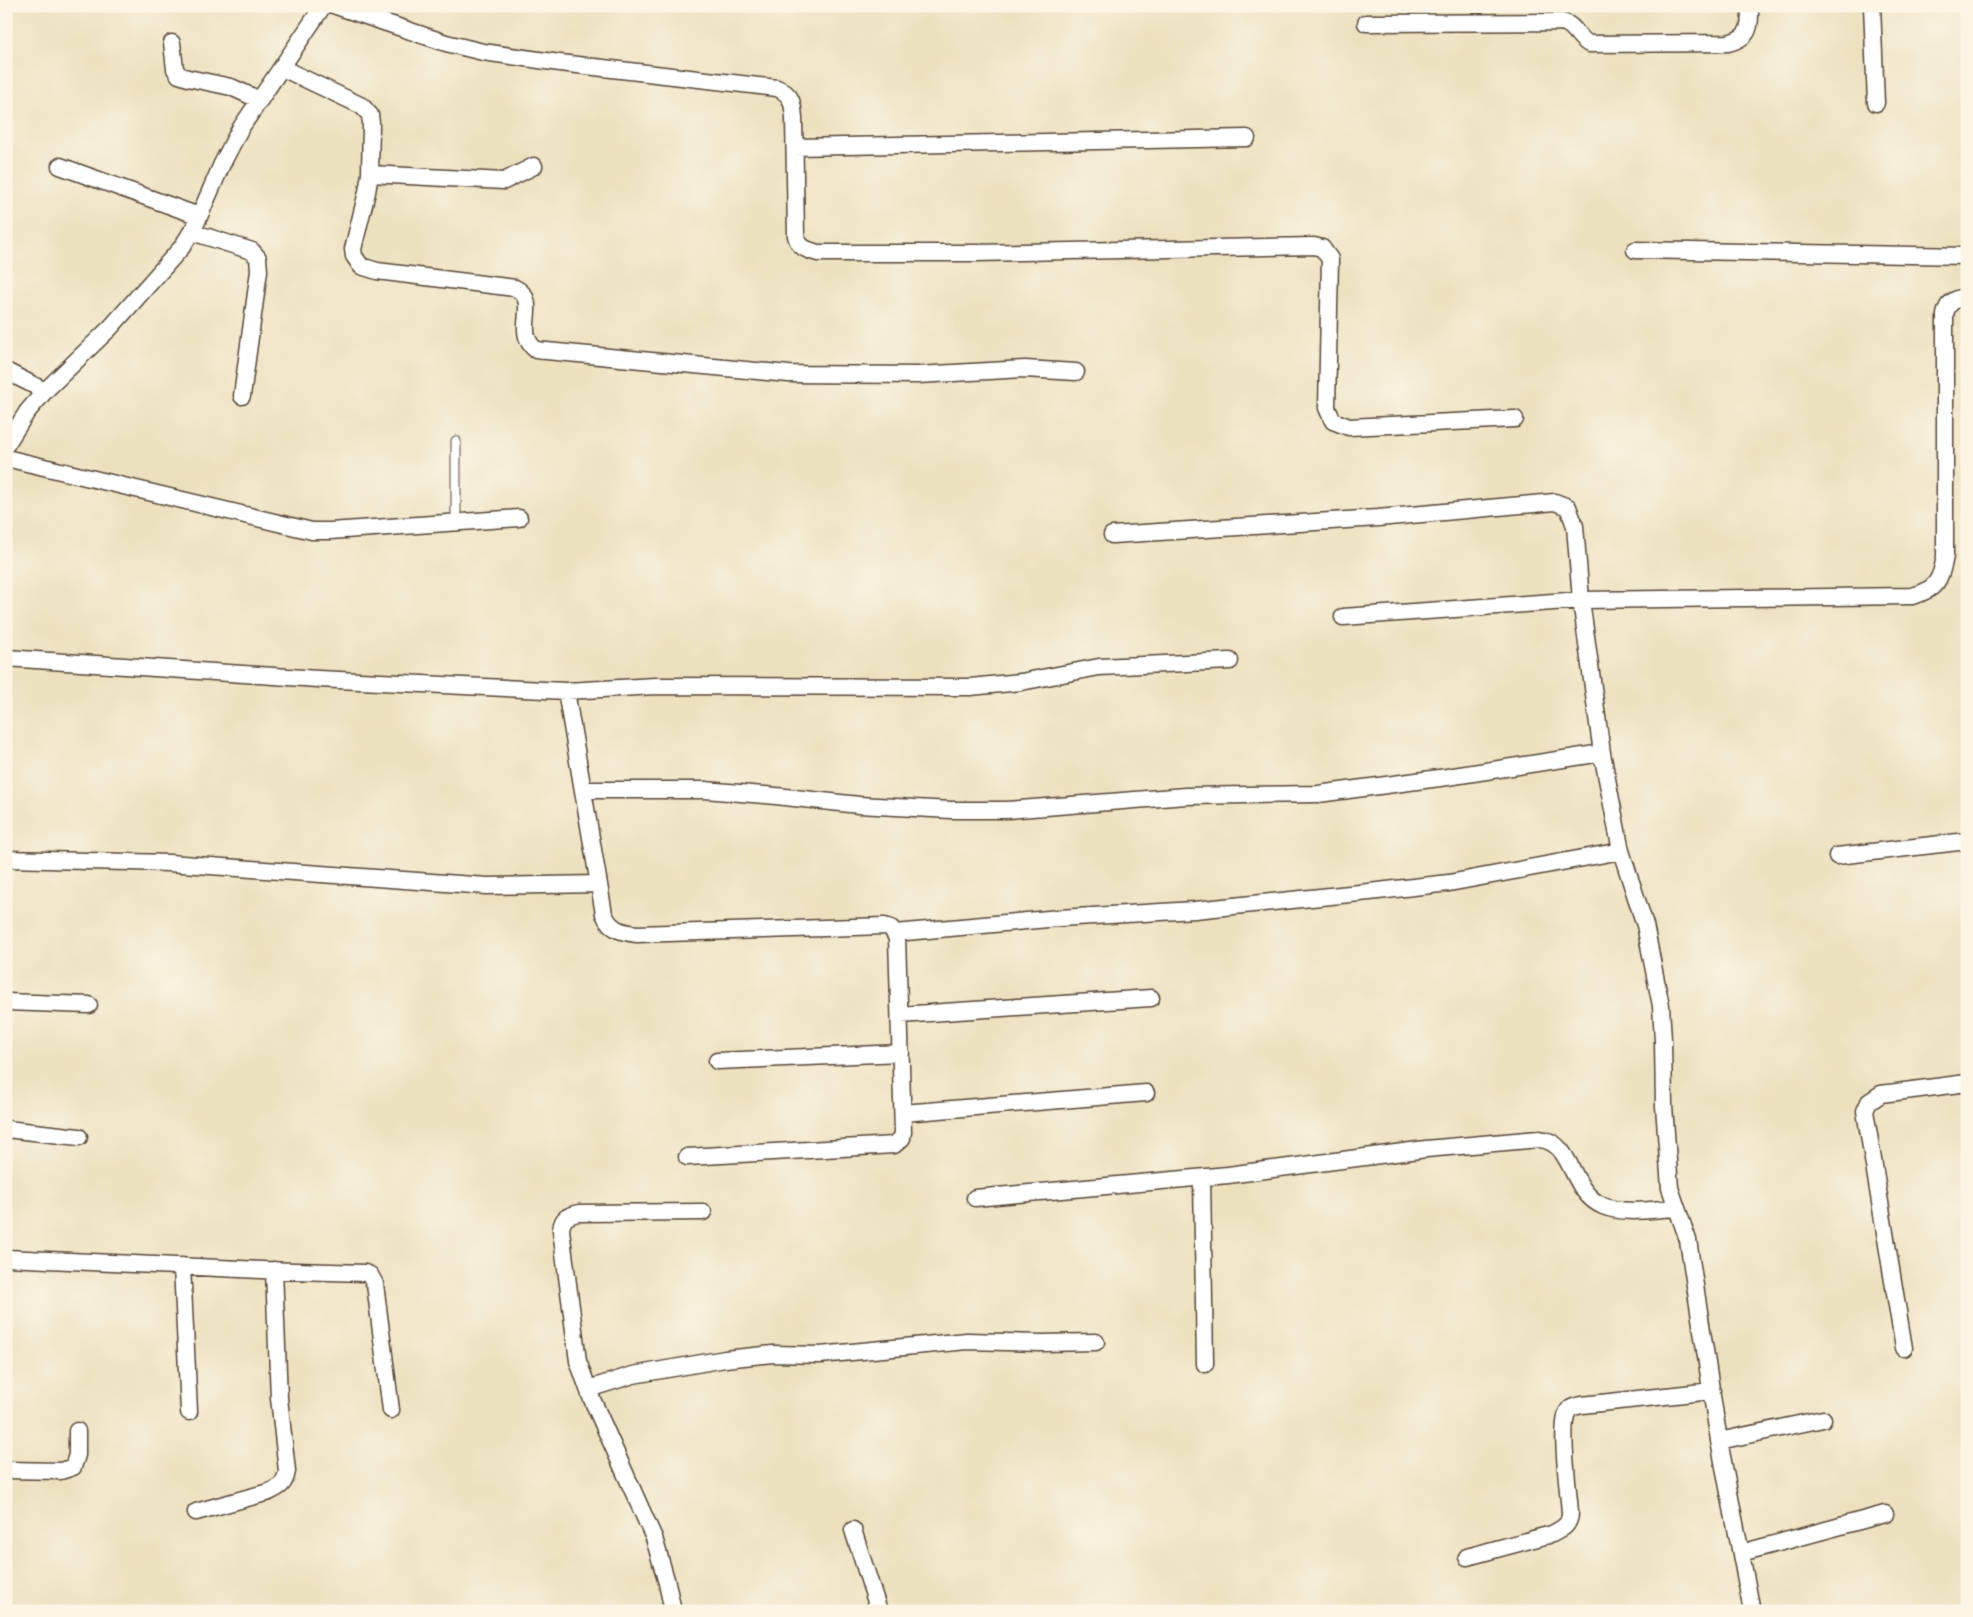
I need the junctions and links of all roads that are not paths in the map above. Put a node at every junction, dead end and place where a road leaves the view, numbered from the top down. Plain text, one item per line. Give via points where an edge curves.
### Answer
1 (324, 6) edge
2 (336, 6) edge
3 (1750, 6) edge
4 (1872, 6) edge
5 (1366, 23) dead end
6 (172, 43) dead end
7 (282, 68) junction
8 (260, 100) junction
9 (1876, 103) dead end
10 (1247, 138) dead end
11 (795, 147) junction
12 (60, 166) dead end
13 (534, 166) dead end
14 (370, 174) junction
15 (200, 216) junction
16 (192, 232) junction
17 (1635, 250) dead end
18 (1967, 256) edge
19 (1967, 297) edge
20 (6, 371) edge
21 (1076, 372) dead end
22 (45, 391) junction
23 (242, 396) dead end
24 (1515, 419) dead end
25 (456, 441) dead end
26 (6, 445) edge
27 (6, 458) edge
28 (518, 518) dead end
29 (456, 522) junction
30 (1112, 534) dead end
31 (1581, 600) junction
32 (1343, 617) dead end
33 (6, 658) edge
34 (1230, 661) dead end
35 (566, 691) junction
36 (1602, 753) junction
37 (583, 790) junction
38 (1967, 841) edge
39 (1621, 851) junction
40 (1837, 856) dead end
41 (6, 859) edge
42 (599, 884) junction
43 (895, 933) junction
44 (1151, 998) dead end
45 (6, 1002) edge
46 (89, 1005) dead end
47 (900, 1015) junction
48 (901, 1053) junction
49 (718, 1061) dead end
50 (1967, 1083) edge
51 (1146, 1093) dead end
52 (903, 1113) junction
53 (6, 1129) edge
54 (79, 1136) dead end
55 (687, 1157) dead end
56 (1202, 1178) junction
57 (975, 1198) dead end
58 (1676, 1208) junction
59 (703, 1212) dead end
60 (6, 1258) edge
61 (182, 1266) junction
62 (274, 1270) junction
63 (1096, 1342) dead end
64 (1904, 1348) dead end
65 (1205, 1364) dead end
66 (588, 1389) junction
67 (1712, 1390) junction
68 (391, 1410) dead end
69 (189, 1412) dead end
70 (1823, 1419) dead end
71 (77, 1431) dead end
72 (1720, 1441) junction
73 (6, 1470) edge
74 (196, 1512) dead end
75 (1885, 1514) dead end
76 (854, 1530) dead end
77 (1741, 1553) junction
78 (1467, 1557) dead end
79 (674, 1611) edge
80 (879, 1611) edge
81 (1752, 1611) edge

1 - 7 street
2 - 11 street via 483,52 777,88 785,91 792,103
3 - 5 street via 1748,30 1738,40 1728,43 1590,44 1570,24 1561,22
4 - 9 street
6 - 8 street via 175,69 179,75 232,87
7 - 8 street
7 - 14 street via 367,110 371,122
8 - 15 street via 240,129
10 - 11 street
11 - 24 street via 796,236 798,243 808,250 818,253 976,253 1314,246 1322,248 1330,259 1327,408 1333,421 1349,427
12 - 15 street
13 - 14 street via 504,181
14 - 21 street via 353,249 361,266 377,271 515,288 526,296 525,333 536,350 789,374
15 - 16 street
16 - 22 street via 158,276 111,327
16 - 23 street via 252,251 258,258
17 - 18 street
19 - 31 street via 1950,303 1945,315 1945,556 1933,588 1912,596
20 - 22 street
22 - 26 street
25 - 29 lane
27 - 29 street via 312,531
28 - 29 street
30 - 31 street via 1378,518 1555,502 1568,507 1572,515
31 - 32 street
31 - 36 street
33 - 35 street
34 - 35 street via 1099,667 1021,682 970,687 656,686
35 - 37 street
36 - 37 street via 1318,794 1186,796 1007,810 859,806 705,790
36 - 39 street
37 - 42 street
38 - 40 street
39 - 43 street via 1449,883 1195,910
39 - 58 street via 1645,925 1660,1006 1670,1188
41 - 42 street via 169,863 487,886
42 - 43 street via 608,923 614,929 630,933 885,926
43 - 47 street
44 - 47 street
45 - 46 street
47 - 48 street
48 - 49 street
48 - 52 street
50 - 64 street via 1889,1092 1872,1098 1865,1110
51 - 52 street
52 - 55 street via 902,1138 894,1145
53 - 54 street
56 - 57 street
56 - 58 street via 1426,1149 1547,1139 1556,1143 1584,1192 1602,1206 1629,1210
56 - 65 street
58 - 67 street via 1688,1240
59 - 66 street via 579,1213 566,1217 562,1223 578,1361
60 - 61 street
61 - 62 street
61 - 69 street
62 - 68 street via 360,1271 370,1275 375,1284
62 - 74 street via 286,1481 269,1492
63 - 66 street via 967,1341 820,1355 773,1354 633,1375
66 - 79 street via 654,1538
67 - 72 street
67 - 78 street via 1582,1404 1570,1409 1564,1430 1568,1524 1552,1534
70 - 72 street
71 - 73 street via 78,1455 73,1467 61,1471
72 - 77 street
75 - 77 street
76 - 80 street
77 - 81 street

